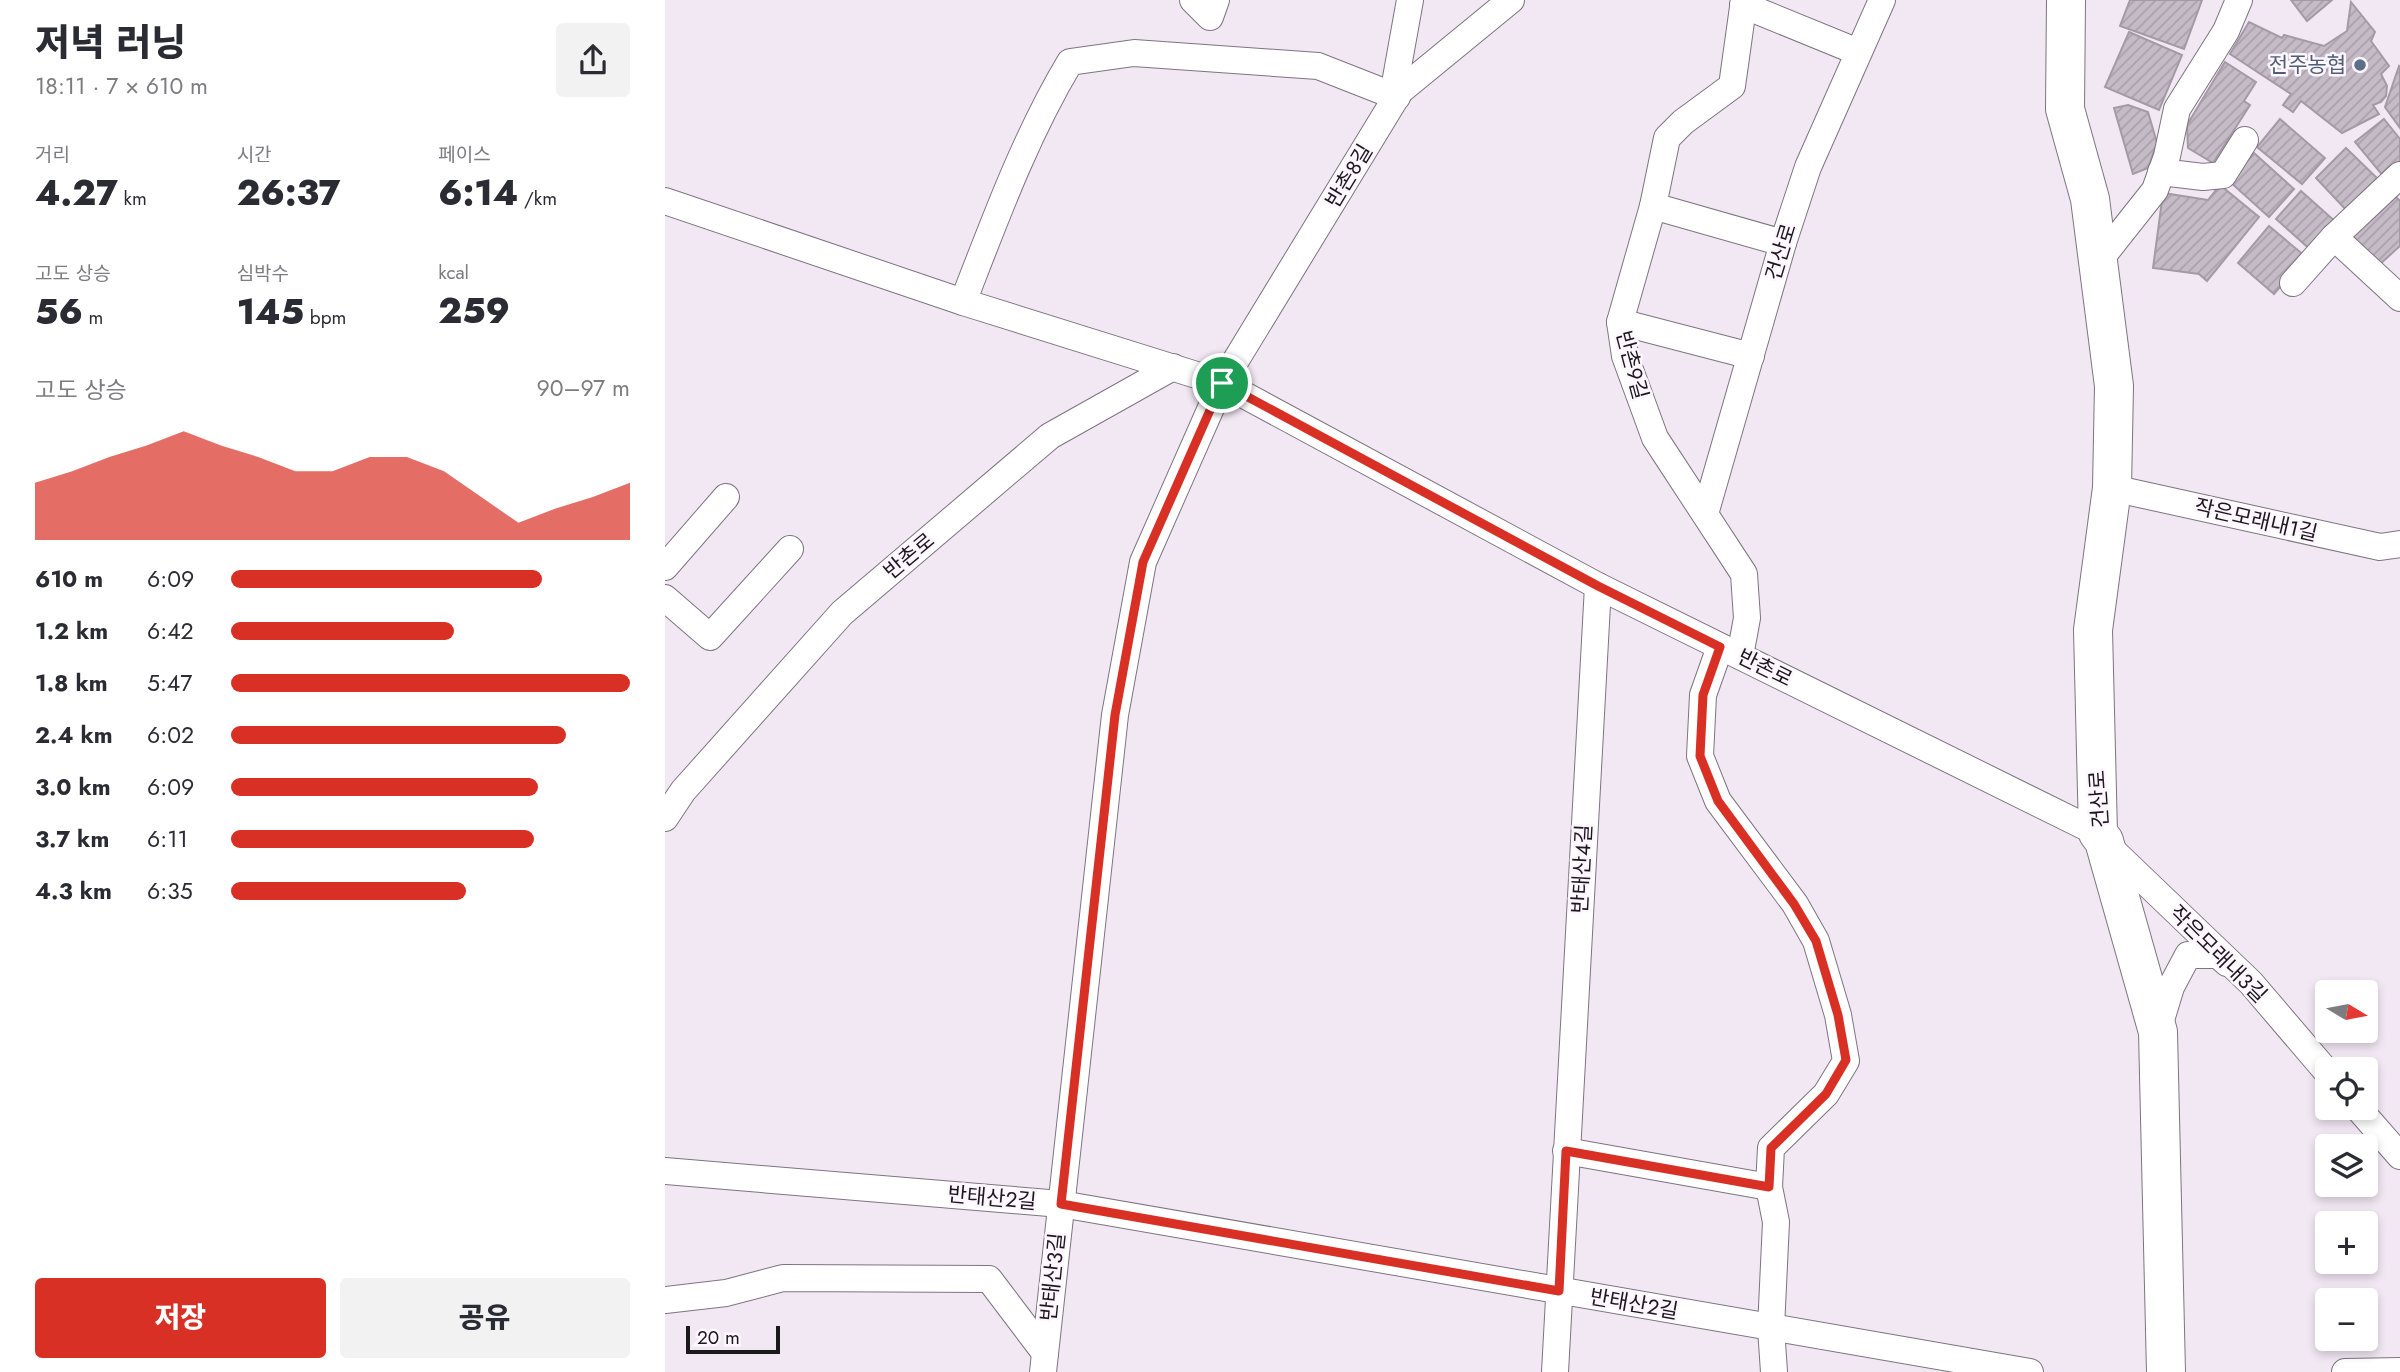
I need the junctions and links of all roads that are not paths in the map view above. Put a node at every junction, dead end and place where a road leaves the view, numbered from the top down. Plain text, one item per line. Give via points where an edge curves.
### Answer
1 (1193, 0) edge
2 (1216, 0) edge
3 (1410, 0) edge
4 (1511, 0) edge
5 (1882, 0) edge
6 (2066, 0) edge
7 (2239, 0) edge
8 (1744, 3) edge
9 (1858, 52) junction
10 (1399, 94) junction
11 (2245, 140) dead end
12 (2161, 172) junction
13 (2400, 175) edge
14 (665, 201) edge
15 (1653, 206) junction
16 (2334, 237) junction
17 (1783, 243) junction
18 (2098, 262) junction
19 (2293, 283) dead end
20 (2400, 298) edge
21 (963, 302) junction
22 (1620, 322) junction
23 (1751, 356) junction
24 (1173, 367) junction
25 (1222, 383) junction
26 (2112, 488) junction
27 (726, 497) dead end
28 (1705, 514) junction
29 (2400, 544) edge
30 (790, 549) dead end
31 (665, 567) edge
32 (1598, 586) junction
33 (665, 598) edge
34 (1730, 651) junction
35 (665, 818) edge
36 (2101, 837) junction
37 (2251, 983) junction
38 (2158, 1032) junction
39 (2315, 1058) edge
40 (2368, 1120) edge
41 (1566, 1151) junction
42 (2400, 1156) edge
43 (665, 1171) edge
44 (1769, 1187) junction
45 (1061, 1204) junction
46 (1559, 1291) junction
47 (665, 1300) edge
48 (1771, 1328) junction
49 (1044, 1363) edge
50 (2400, 1371) edge
51 (1555, 1372) edge
52 (1774, 1372) edge
53 (2030, 1372) edge
54 (2166, 1372) edge
55 (2345, 1372) edge

1 - 2 street via 1210,17
3 - 10 street via 1396,78
4 - 10 street, 반촌8길
5 - 9 street, 건산로
6 - 18 street, 건산로 via 2065,109 2090,199
7 - 12 street via 2226,31 2177,109
8 - 9 street
8 - 15 street, 반촌9길 via 1732,86 1667,138
9 - 17 street, 건산로 via 1808,167
10 - 21 street via 1318,66 1134,53 1070,62 1047,99
10 - 25 street, 반촌8길
11 - 12 street via 2223,175
12 - 18 street via 2155,190
13 - 16 street
14 - 21 street, 반촌로
15 - 17 street
15 - 22 street, 반촌9길
16 - 19 street
16 - 20 street
17 - 23 street, 건산로
18 - 26 street, 건산로 via 2114,386
21 - 24 street, 반촌로
22 - 23 street
22 - 28 street, 반촌9길 via 1625,356 1655,438
23 - 28 street, 건산로
24 - 25 street, 반촌로
24 - 35 street, 반촌로 via 1050,436 842,613 683,791
25 - 32 street, 반촌로
25 - 45 street, 반태산3길 via 1143,562 1115,715
26 - 29 street, 작은모래내1길 via 2379,547
26 - 36 street, 건산로 via 2093,630
27 - 31 street
28 - 34 street, 반촌9길 via 1744,574 1747,618
30 - 33 street via 710,637
32 - 34 street, 반촌로
32 - 41 street, 반태산4길
34 - 36 street, 반촌로
34 - 44 street via 1703,695 1700,756 1718,801 1816,941 1846,1060 1826,1094 1771,1148
36 - 37 street, 작은모래내3길
36 - 38 street, 건산로
37 - 38 street via 2218,955 2188,955 2171,987
37 - 39 street, 작은모래내3길
38 - 54 street, 건산로
40 - 42 street
41 - 44 street
41 - 46 street, 반태산4길
43 - 45 street, 반태산2길
44 - 48 street via 1776,1222
45 - 46 street, 반태산2길
45 - 49 street, 반태산3길
46 - 48 street, 반태산2길
46 - 51 street, 반태산4길
47 - 49 street, 반태산3길 via 726,1293 783,1278 989,1279
48 - 52 street
48 - 53 street, 반태산2길
50 - 55 street

